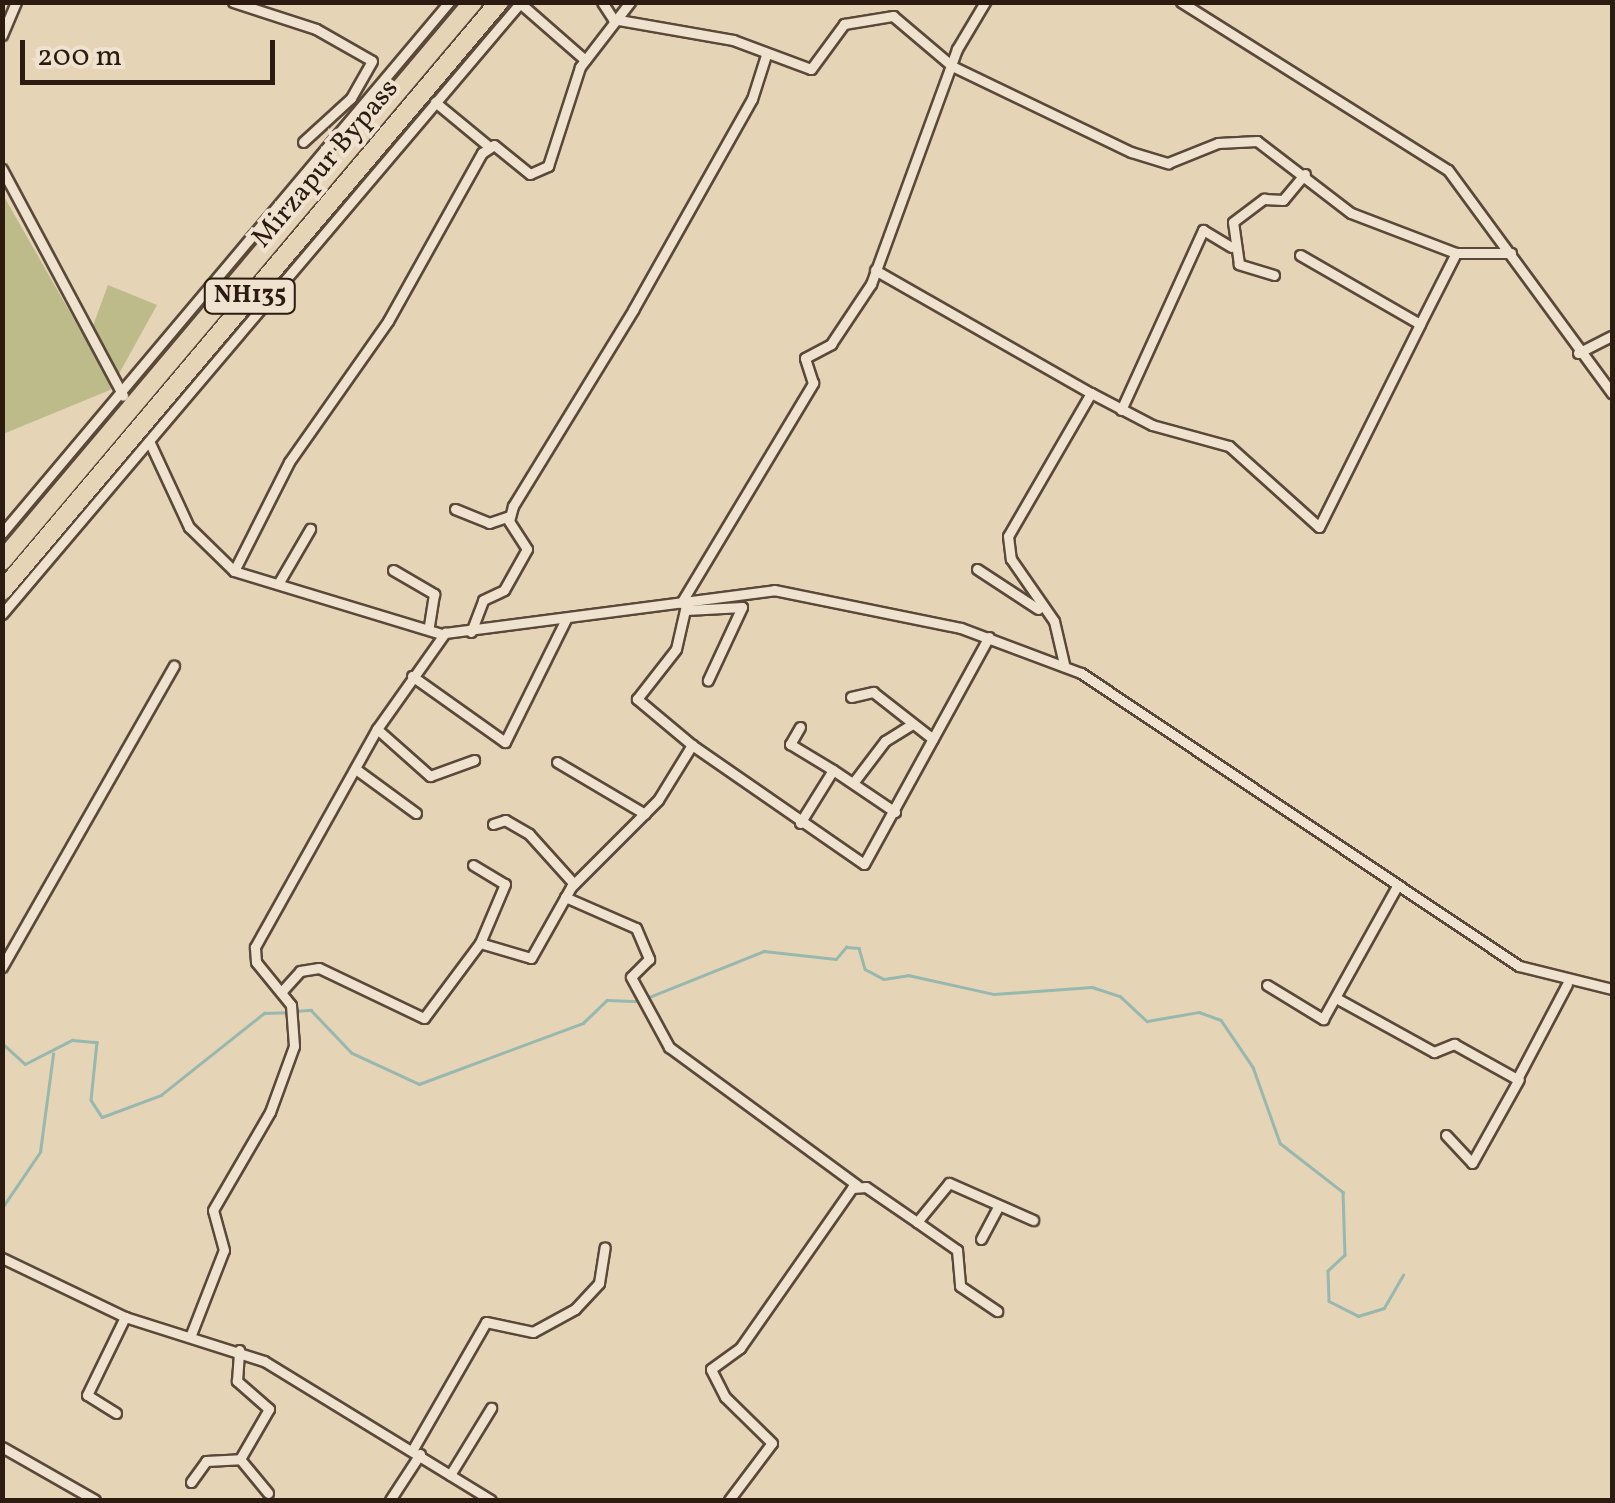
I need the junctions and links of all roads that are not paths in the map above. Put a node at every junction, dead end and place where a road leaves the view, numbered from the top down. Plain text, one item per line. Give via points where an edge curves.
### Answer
1 (16, 2) edge
2 (233, 2) edge
3 (450, 2) edge
4 (473, 2) edge
5 (499, 2) edge
6 (602, 2) edge
7 (630, 2) edge
8 (985, 2) edge
9 (1181, 2) edge
10 (521, 3) edge
11 (621, 19) junction
12 (2, 35) edge
13 (766, 55) junction
14 (585, 60) junction
15 (952, 66) junction
16 (373, 68) junction
17 (386, 80) junction
18 (435, 102) junction
19 (303, 142) dead end
20 (487, 146) junction
21 (2, 170) edge
22 (1306, 174) junction
23 (1230, 247) junction
24 (1511, 252) junction
25 (1456, 254) junction
26 (1300, 255) dead end
27 (875, 270) junction
28 (1274, 275) dead end
29 (1420, 324) junction
30 (1612, 336) edge
31 (1578, 353) junction
32 (1092, 393) junction
33 (1612, 393) edge
34 (124, 399) junction
35 (1121, 410) junction
36 (149, 441) dead end
37 (455, 509) dead end
38 (509, 516) junction
39 (310, 529) dead end
40 (2, 533) edge
41 (2, 561) edge
42 (976, 569) dead end
43 (393, 570) dead end
44 (234, 571) junction
45 (278, 584) junction
46 (2, 591) edge
47 (685, 605) junction
48 (1041, 610) junction
49 (2, 614) edge
50 (566, 619) junction
51 (429, 627) junction
52 (470, 632) junction
53 (442, 634) junction
54 (987, 640) junction
55 (174, 666) dead end
56 (1064, 667) junction
57 (412, 676) junction
58 (708, 680) dead end
59 (851, 696) dead end
60 (911, 725) junction
61 (800, 727) dead end
62 (377, 729) junction
63 (933, 739) junction
64 (692, 745) junction
65 (474, 760) dead end
66 (557, 762) dead end
67 (358, 770) junction
68 (833, 770) junction
69 (853, 783) junction
70 (895, 812) junction
71 (416, 814) dead end
72 (645, 814) junction
73 (800, 823) junction
74 (492, 824) dead end
75 (473, 865) dead end
76 (574, 884) junction
77 (1396, 886) junction
78 (565, 896) junction
79 (480, 943) junction
80 (2, 967) edge
81 (1267, 984) dead end
82 (1567, 984) junction
83 (1611, 986) edge
84 (283, 990) junction
85 (1336, 998) junction
86 (1519, 1079) junction
87 (1446, 1136) dead end
88 (856, 1185) junction
89 (998, 1207) junction
90 (1032, 1220) dead end
91 (917, 1222) junction
92 (981, 1240) dead end
93 (605, 1248) dead end
94 (2, 1258) edge
95 (997, 1311) dead end
96 (125, 1317) junction
97 (190, 1337) junction
98 (239, 1350) junction
99 (491, 1408) dead end
100 (116, 1412) dead end
101 (2, 1447) edge
102 (416, 1452) junction
103 (240, 1459) junction
104 (450, 1475) junction
105 (190, 1482) dead end
106 (268, 1493) dead end
107 (94, 1500) edge
108 (390, 1500) edge
109 (492, 1500) edge
110 (729, 1500) edge

1 - 12 street
2 - 16 street via 316,29
3 - 17 street
4 - 41 highway, NH135
5 - 46 highway, Mirzapur Bypass / NH135
6 - 11 street
7 - 11 street
8 - 15 street
9 - 24 street via 1448,170
10 - 14 street
10 - 18 street
11 - 13 street via 734,40
11 - 14 street
13 - 15 street via 814,68 844,24 869,13 893,16
13 - 38 street via 752,100
14 - 20 street via 548,166 520,171
15 - 22 street via 1162,164 1244,139
15 - 27 street
16 - 17 street
16 - 19 street
17 - 34 street
18 - 20 street
18 - 49 street
20 - 44 street via 381,333 289,462
21 - 34 street
22 - 23 street via 1283,200 1236,216
22 - 25 street via 1351,213
23 - 28 street via 1242,267
23 - 35 street via 1203,230
24 - 25 street
24 - 31 street
25 - 29 street
26 - 29 street
27 - 32 street
27 - 47 street via 834,341 805,358 813,383
29 - 35 street via 1319,528 1229,446
30 - 31 street
31 - 33 street
32 - 35 street
32 - 48 street via 1008,536
34 - 40 street
36 - 44 street via 189,527
37 - 38 street via 489,524
38 - 52 street via 527,549 504,590 484,600
39 - 45 street
42 - 48 street
43 - 51 street via 434,594
44 - 45 street
45 - 51 street
47 - 50 street
47 - 54 street via 814,592
47 - 58 street via 742,607
47 - 64 street via 676,649 637,700
48 - 56 street via 1054,621
50 - 52 street
50 - 57 street via 505,742
51 - 53 street
52 - 53 street
53 - 57 street
54 - 56 street
54 - 63 street
55 - 80 street
56 - 77 street
57 - 62 street
59 - 60 street via 873,692
60 - 63 street
60 - 69 street via 885,741
61 - 68 street via 790,744
62 - 65 street via 430,776
62 - 67 street
63 - 70 street
64 - 72 street
64 - 73 street
66 - 72 street
67 - 71 street
67 - 84 street via 255,947 256,962
68 - 69 street
68 - 73 street
69 - 70 street
70 - 73 street via 864,864
72 - 76 street
74 - 76 street via 506,820 529,834
75 - 79 street via 504,884
76 - 78 street
77 - 82 street via 1519,966
77 - 85 street
78 - 79 street via 531,958
78 - 88 street via 636,928 649,959 633,966 669,1047
79 - 84 street via 428,1018 319,968 300,971
81 - 85 street via 1319,1019
82 - 83 street
82 - 86 street
84 - 97 street via 294,1017 290,1064 213,1210 224,1250
85 - 86 street via 1434,1052 1454,1044
86 - 87 street via 1472,1163
88 - 91 street
88 - 110 street via 740,1348 710,1369 725,1398 772,1443
89 - 90 street
89 - 91 street via 947,1182
89 - 92 street
91 - 95 street via 957,1250 960,1286
93 - 102 street via 599,1283 575,1308 533,1332 486,1322
94 - 96 street
96 - 97 street
96 - 100 street via 87,1395
97 - 98 street
98 - 102 street
98 - 103 street via 237,1381 269,1406
99 - 104 street
101 - 107 street
102 - 104 street
102 - 108 street
103 - 105 street via 206,1462
103 - 106 street
104 - 109 street

